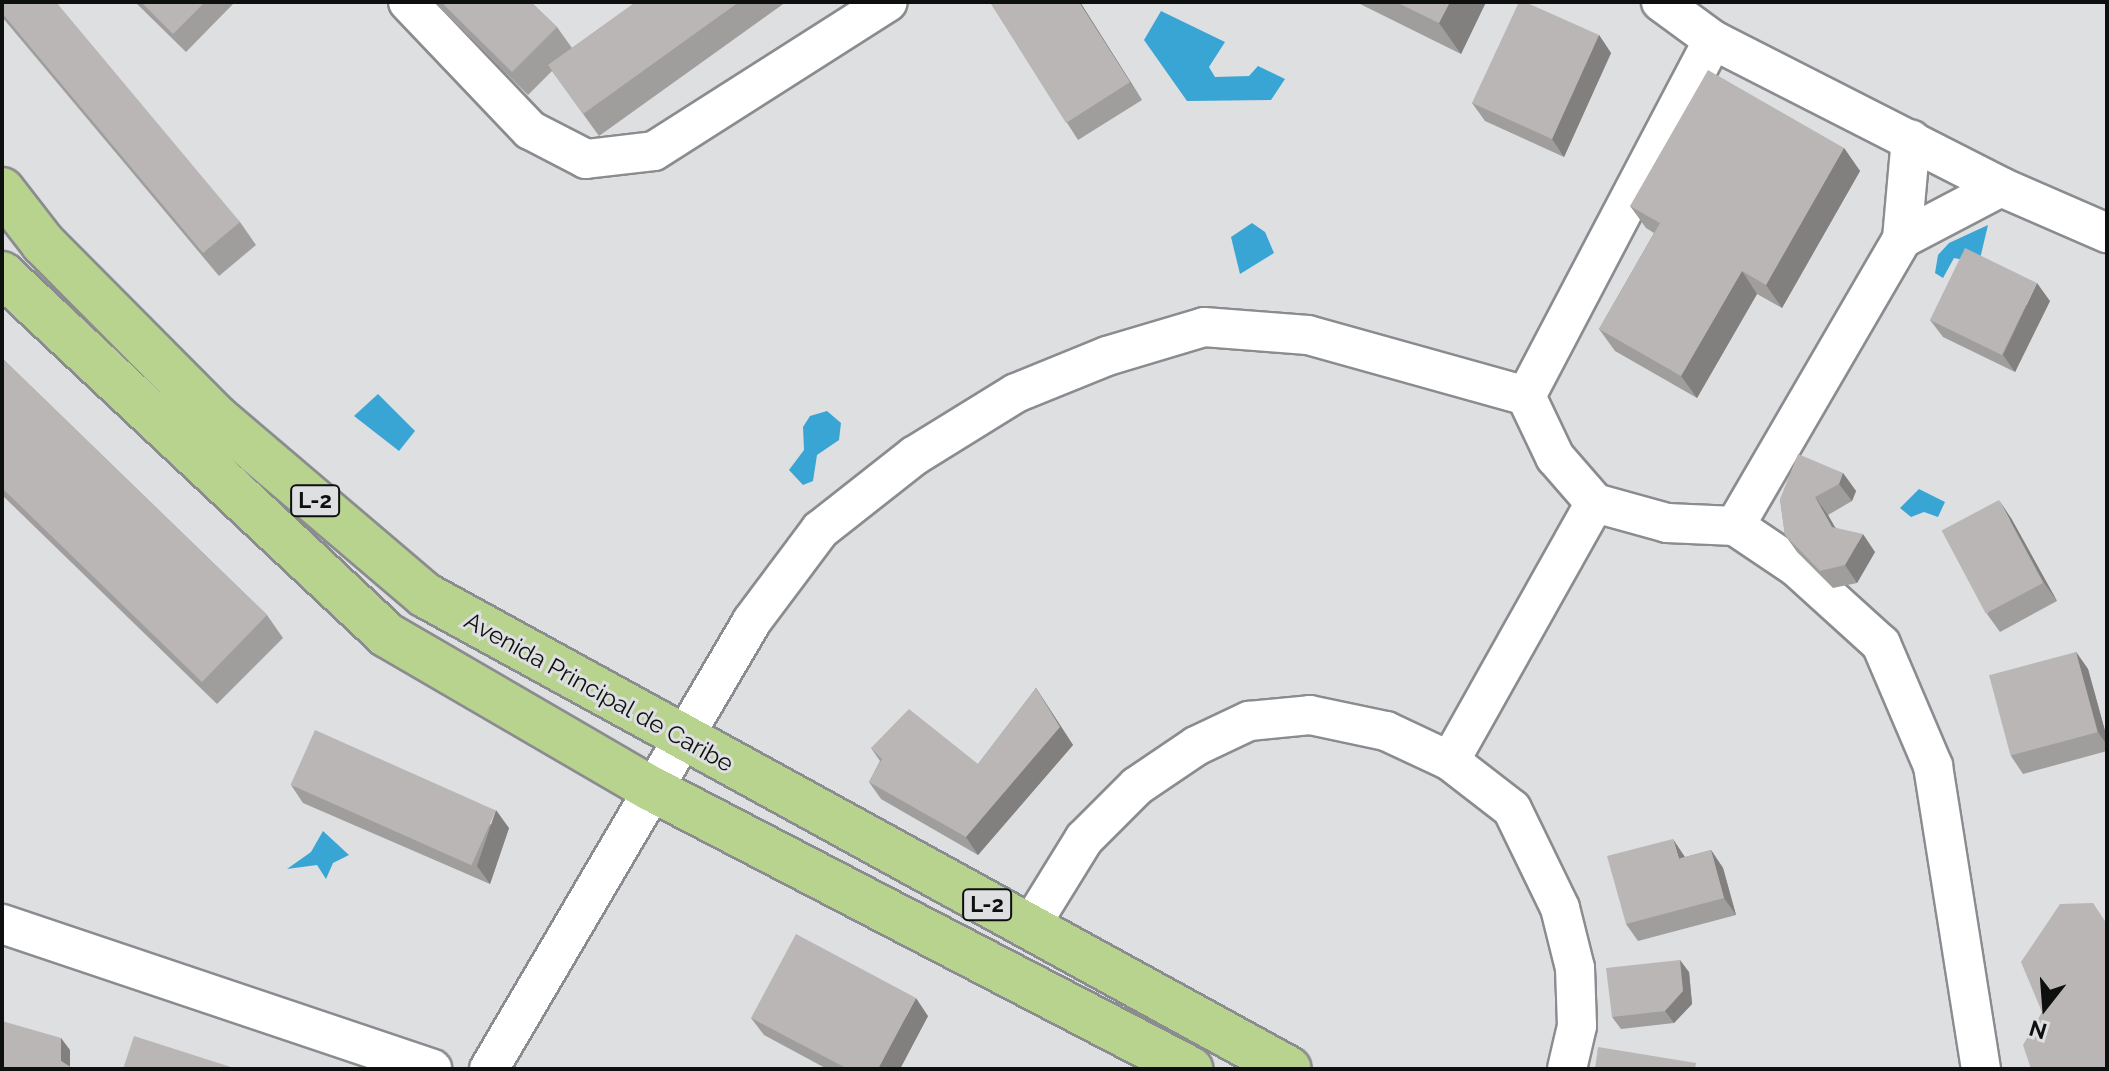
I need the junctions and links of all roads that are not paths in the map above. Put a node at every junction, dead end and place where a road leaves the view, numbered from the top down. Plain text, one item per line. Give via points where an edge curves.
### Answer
1 (408, 2) edge
2 (888, 2) edge
3 (1661, 2) edge
4 (1713, 40) junction
5 (1911, 139) junction
6 (2001, 187) junction
7 (2, 190) edge
8 (2107, 233) edge
9 (1902, 239) junction
10 (2, 274) edge
11 (1526, 396) junction
12 (1595, 503) junction
13 (1735, 526) junction
14 (684, 740) junction
15 (1450, 761) junction
16 (652, 789) junction
17 (2, 924) edge
18 (1029, 928) junction
19 (432, 1069) edge
20 (489, 1069) edge
21 (1190, 1069) edge
22 (1289, 1069) edge
23 (1567, 1069) edge
24 (1981, 1069) edge

1 - 2 street via 530,130 586,159 654,151
3 - 4 street
4 - 5 street
4 - 11 street
5 - 6 street
5 - 9 street
6 - 8 street
6 - 9 street
7 - 14 main road, Avenida Principal de Caribe / L-2 via 43,243 217,418 425,595
9 - 13 street
10 - 16 main road, L-2 via 387,635
11 - 12 street via 1555,457
11 - 14 street via 1308,335 1204,327 1107,356 1016,393 914,456 820,530 752,621
12 - 13 street via 1667,523
12 - 15 street
13 - 24 street via 1796,567 1881,644 1933,766
14 - 16 street
14 - 18 main road, Avenida Principal de Caribe / L-2
15 - 18 street via 1386,731 1310,715 1249,721 1196,746 1137,786 1084,839
15 - 23 street via 1512,809 1560,908 1575,968 1577,1026
16 - 20 street
16 - 21 main road, L-2
17 - 19 street
18 - 22 main road, Avenida Principal de Caribe / L-2

